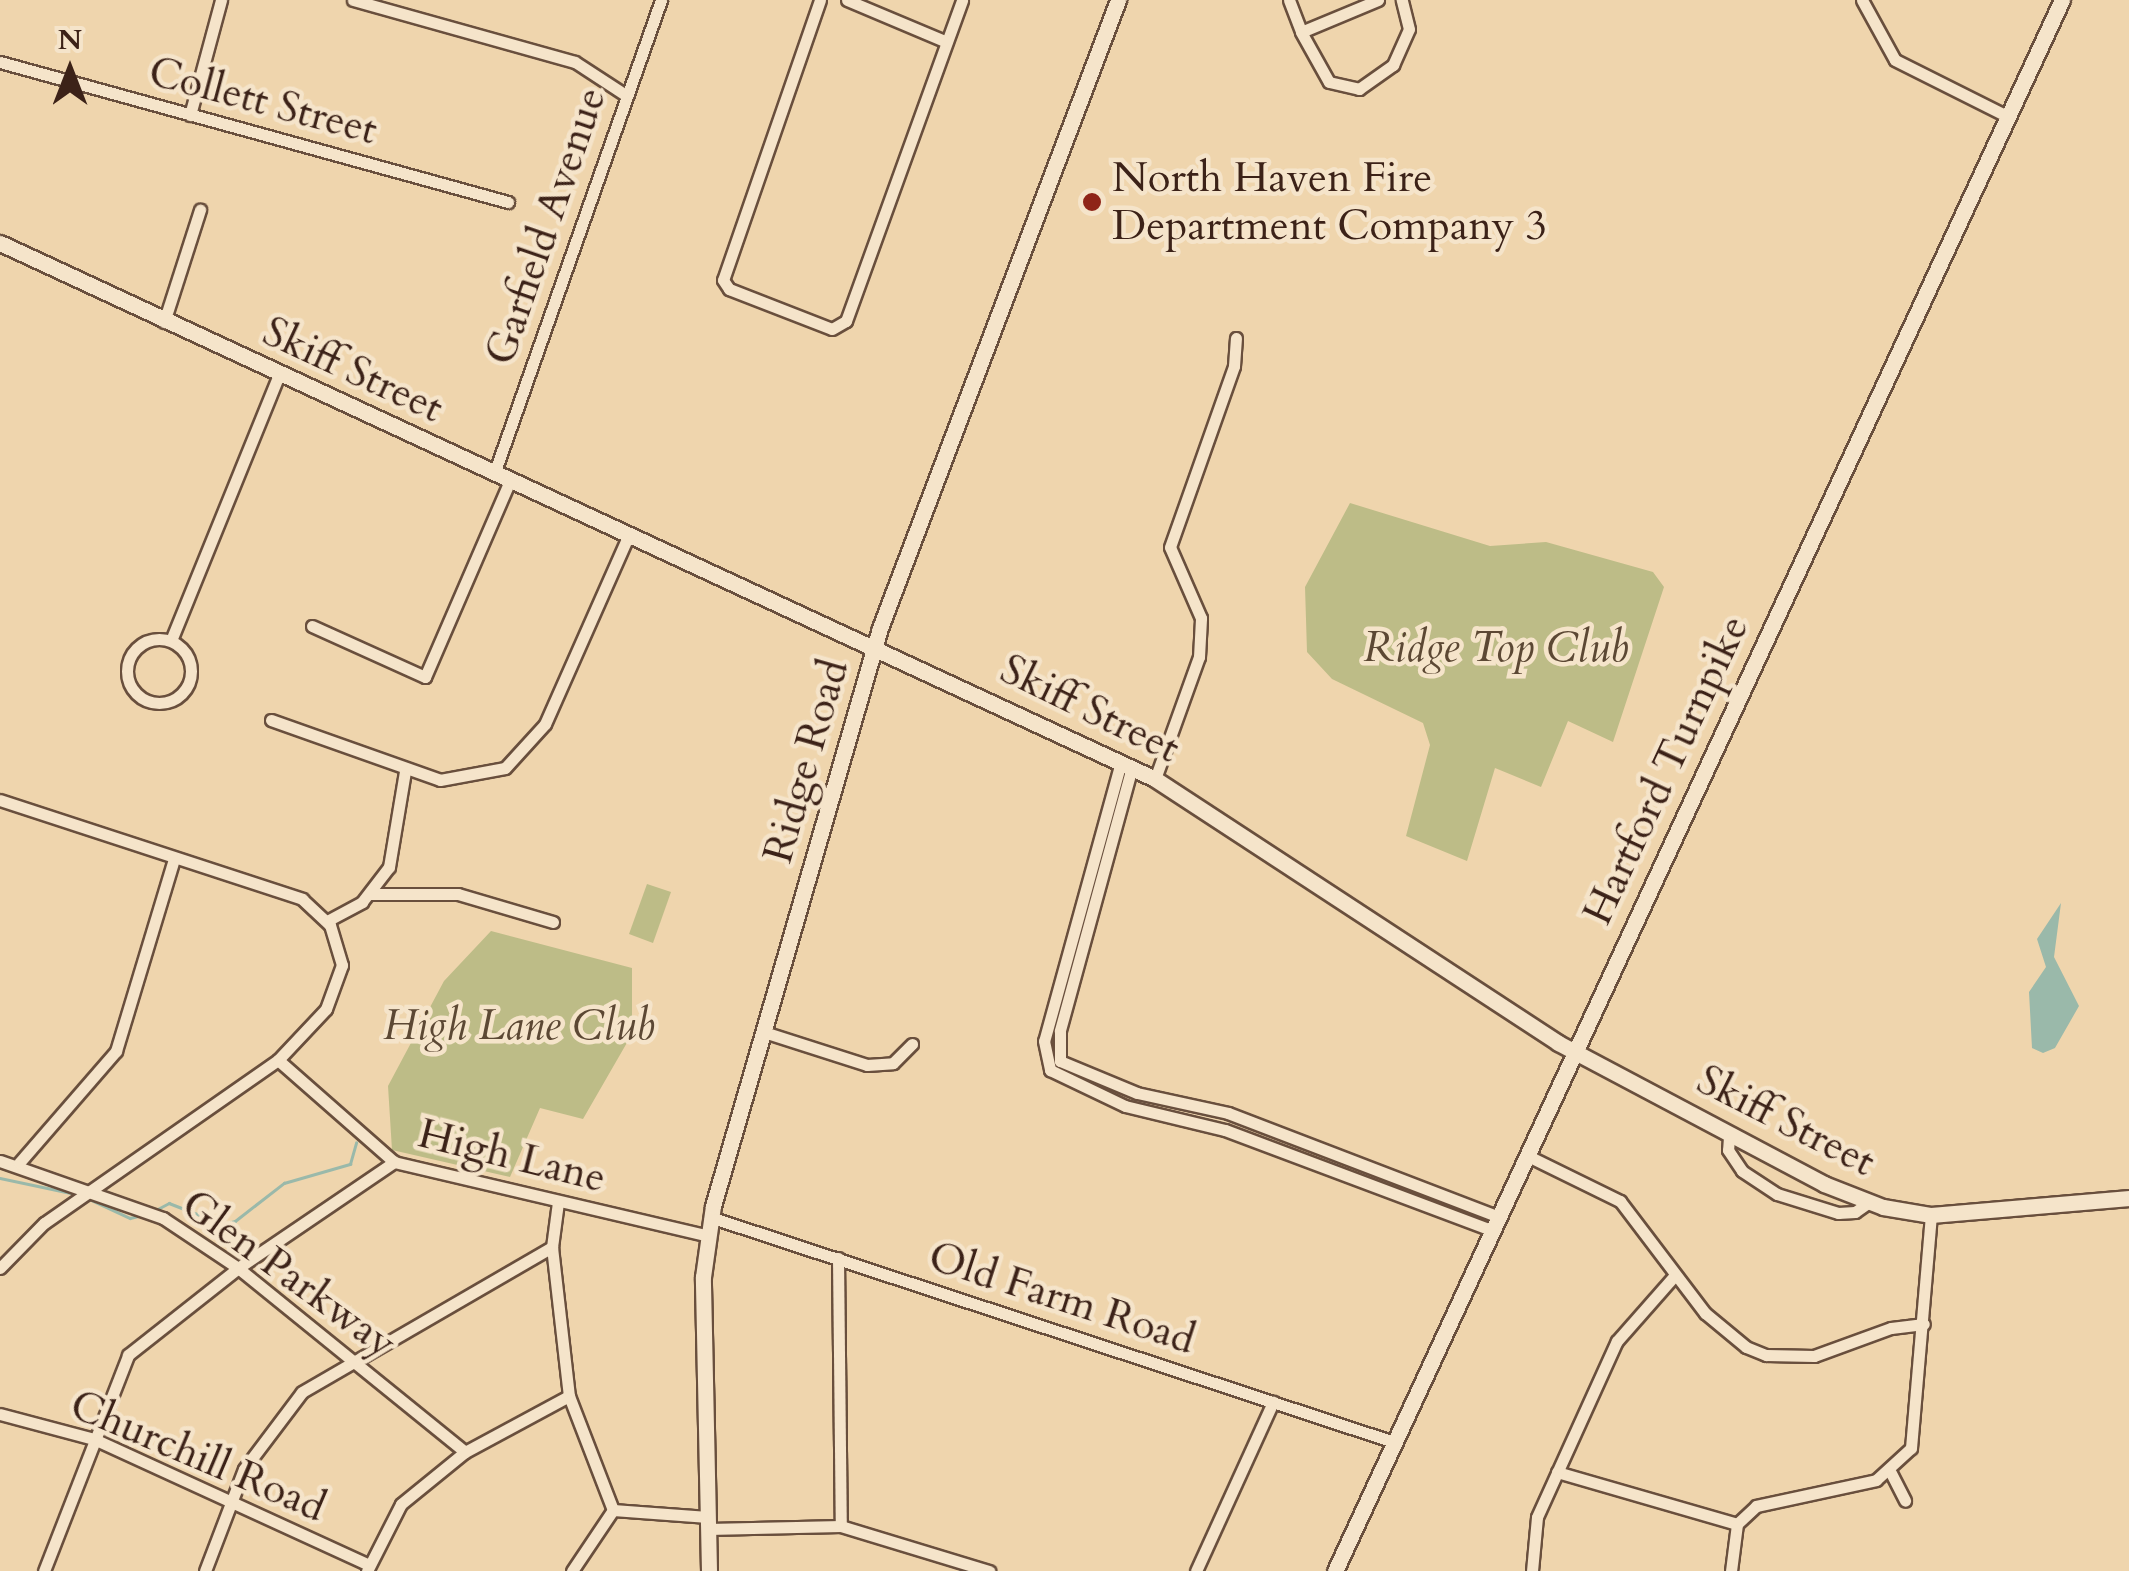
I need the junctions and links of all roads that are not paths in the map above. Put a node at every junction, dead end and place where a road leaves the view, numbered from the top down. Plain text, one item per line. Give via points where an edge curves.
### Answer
1 (222, 0) edge
2 (353, 0) edge
3 (661, 0) edge
4 (820, 0) edge
5 (847, 0) edge
6 (962, 0) edge
7 (1118, 0) edge
8 (1289, 0) edge
9 (1378, 0) edge
10 (1402, 0) edge
11 (1862, 0) edge
12 (2062, 0) edge
13 (1300, 32) junction
14 (947, 42) junction
15 (0, 62) edge
16 (627, 96) junction
17 (190, 115) junction
18 (2007, 116) junction
19 (508, 202) dead end
20 (200, 210) dead end
21 (0, 244) edge
22 (164, 322) junction
23 (1236, 338) dead end
24 (279, 374) junction
25 (494, 474) junction
26 (510, 482) junction
27 (628, 537) junction
28 (312, 626) dead end
29 (172, 638) junction
30 (875, 646) junction
31 (271, 720) dead end
32 (1126, 764) junction
33 (405, 771) junction
34 (1155, 778) junction
35 (0, 800) edge
36 (174, 858) junction
37 (370, 894) junction
38 (326, 920) junction
39 (554, 922) dead end
40 (767, 1032) junction
41 (912, 1044) dead end
42 (1575, 1052) junction
43 (278, 1060) junction
44 (1055, 1066) junction
45 (1214, 1109) junction
46 (1208, 1125) junction
47 (1270, 1128) junction
48 (1729, 1137) junction
49 (1264, 1146) junction
50 (1526, 1155) junction
51 (0, 1161) edge
52 (394, 1162) junction
53 (19, 1163) junction
54 (90, 1189) junction
55 (2129, 1198) edge
56 (558, 1202) junction
57 (1868, 1202) junction
58 (1930, 1215) junction
59 (710, 1217) junction
60 (1494, 1223) junction
61 (706, 1236) junction
62 (552, 1247) junction
63 (838, 1258) junction
64 (0, 1268) edge
65 (238, 1268) junction
66 (1675, 1275) junction
67 (1924, 1324) junction
68 (353, 1358) junction
69 (569, 1396) junction
70 (1273, 1402) junction
71 (0, 1414) edge
72 (94, 1439) junction
73 (1394, 1442) junction
74 (465, 1452) junction
75 (1557, 1472) junction
76 (1891, 1473) junction
77 (231, 1502) junction
78 (1905, 1502) dead end
79 (612, 1510) junction
80 (708, 1523) junction
81 (1737, 1524) junction
82 (841, 1526) junction
83 (368, 1568) edge
84 (1341, 1569) edge
85 (44, 1571) edge
86 (206, 1571) edge
87 (572, 1571) edge
88 (708, 1571) edge
89 (988, 1571) edge
90 (1196, 1571) edge
91 (1532, 1571) edge
92 (1732, 1571) edge

1 - 17 street
2 - 16 street via 575,62
3 - 16 street, Garfield Avenue
4 - 14 street via 723,280 729,289 842,327
5 - 14 street
6 - 14 street
7 - 30 main road, Ridge Road
8 - 13 street
9 - 13 street
10 - 13 street via 1410,20 1398,58 1358,89 1322,76
11 - 18 street via 1894,60
12 - 18 main road, Hartford Turnpike
15 - 17 street, Collett Street
16 - 25 street, Garfield Avenue
17 - 19 street, Collett Street
18 - 42 main road, Hartford Turnpike
20 - 22 street
21 - 22 main road, Skiff Street
22 - 24 main road, Skiff Street
23 - 34 street via 1234,366 1170,547 1201,618 1199,657
24 - 25 main road, Skiff Street
24 - 29 street
25 - 26 main road, Skiff Street
26 - 27 main road, Skiff Street
26 - 28 street via 424,677
27 - 30 main road, Skiff Street
27 - 33 street via 545,724 516,760 462,780
29 - 29 street via 147,642 130,659 130,683 146,700 171,700 188,684 188,660
30 - 32 main road, Skiff Street
30 - 40 main road, Ridge Road
31 - 33 street
32 - 34 main road, Skiff Street
32 - 44 street via 1044,1041
33 - 37 street via 395,851
34 - 42 main road, Skiff Street
35 - 36 street
36 - 38 street via 302,900
36 - 53 street via 116,1051
37 - 38 street
37 - 39 street via 458,894
38 - 43 street via 341,952 336,992
40 - 41 street via 867,1065 892,1062
40 - 59 main road, Ridge Road
42 - 48 main road, Skiff Street
42 - 50 main road, Hartford Turnpike
43 - 52 street, High Lane
43 - 54 street
44 - 45 street via 1137,1094
44 - 46 street via 1125,1106
45 - 46 street
45 - 47 street
46 - 49 street
47 - 49 street
47 - 60 street
48 - 57 main road, Skiff Street
48 - 57 street via 1728,1150 1742,1171 1800,1204 1838,1213
49 - 60 street
50 - 60 main road, Hartford Turnpike
50 - 66 street via 1620,1200
51 - 53 street, Glen Parkway
52 - 56 street, High Lane
52 - 65 street
53 - 54 street, Glen Parkway
54 - 64 street
54 - 65 street, Glen Parkway via 163,1218
55 - 58 main road, Skiff Street
56 - 61 street, High Lane
56 - 62 street
57 - 58 main road, Skiff Street
58 - 67 street
59 - 61 main road, Ridge Road
59 - 63 street, Old Farm Road
60 - 73 main road, Hartford Turnpike
61 - 80 main road, Ridge Road
62 - 68 street
62 - 69 street
63 - 70 street, Old Farm Road
63 - 82 street
65 - 68 street, Glen Parkway
65 - 72 street via 128,1355
66 - 67 street via 1716,1325 1766,1355 1814,1356 1900,1325
66 - 75 street via 1617,1340
67 - 76 street via 1915,1440
68 - 74 street, Glen Parkway
68 - 77 street via 302,1392 274,1422
69 - 74 street
69 - 79 street
70 - 73 street, Old Farm Road
70 - 90 street
71 - 72 street, Churchill Road
72 - 77 street, Churchill Road
72 - 85 street
73 - 84 main road, Hartford Turnpike
74 - 83 street via 402,1504
75 - 81 street
75 - 91 street via 1537,1516
76 - 78 street
76 - 81 street via 1773,1498
77 - 83 street, Churchill Road
77 - 86 street
79 - 80 street
79 - 87 street
80 - 82 street
80 - 88 main road, Ridge Road
81 - 92 street
82 - 89 street

